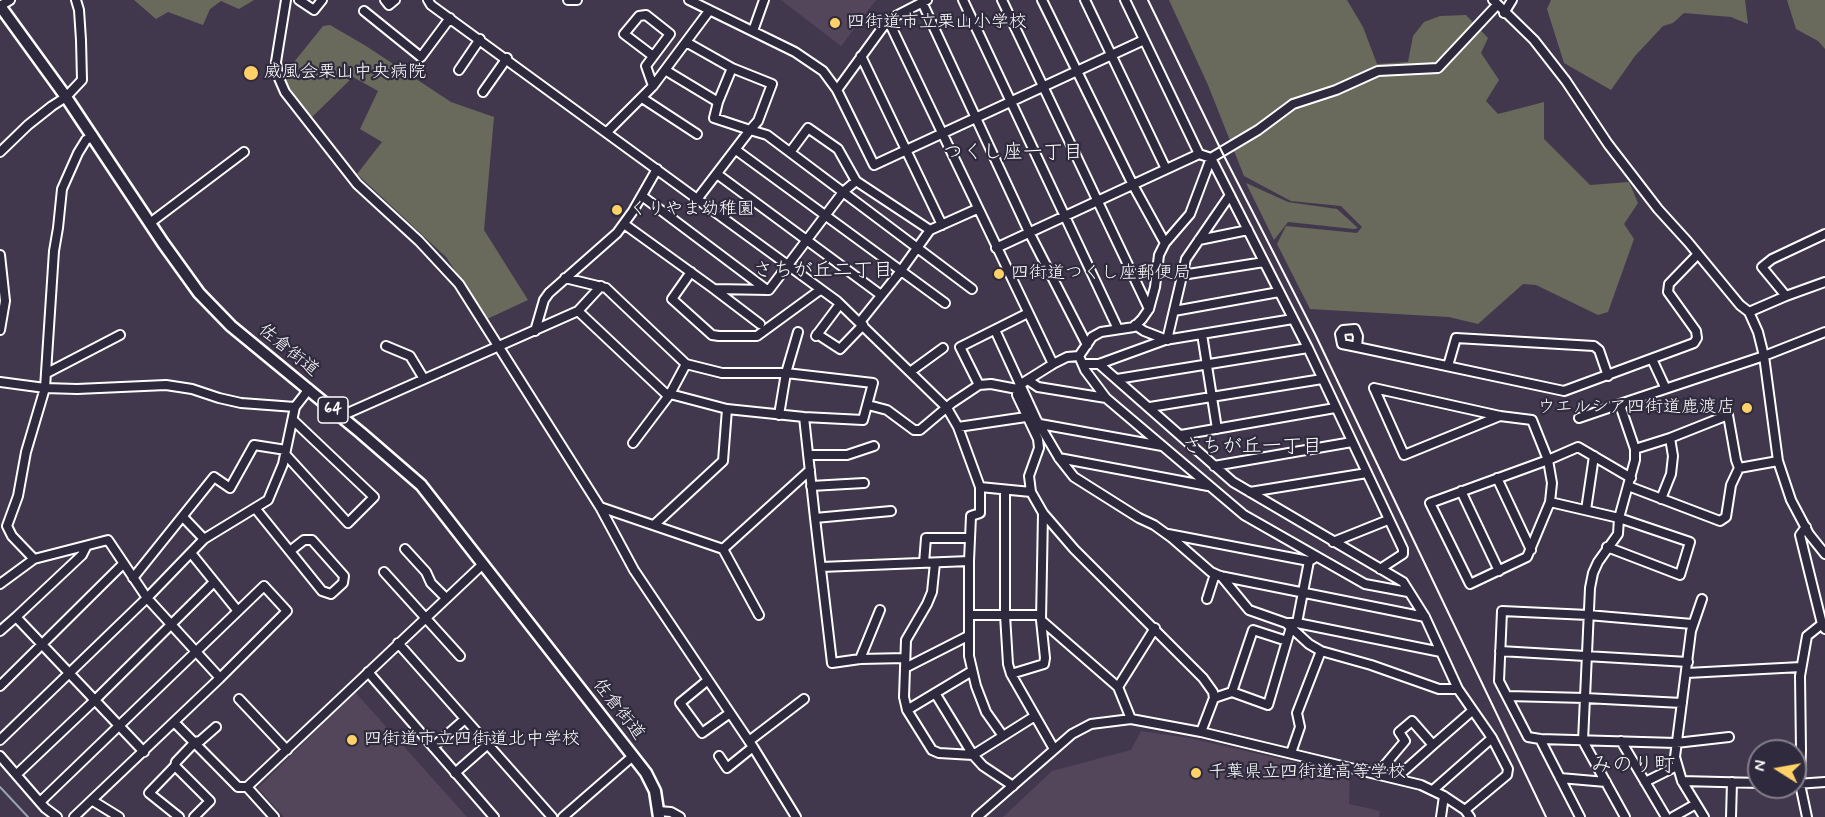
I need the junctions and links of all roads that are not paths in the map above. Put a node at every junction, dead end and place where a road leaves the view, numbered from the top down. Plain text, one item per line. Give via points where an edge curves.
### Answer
1 (10, 0) edge
2 (76, 0) edge
3 (286, 0) edge
4 (299, 0) edge
5 (322, 0) edge
6 (385, 0) edge
7 (395, 0) edge
8 (428, 0) edge
9 (441, 0) edge
10 (568, 0) edge
11 (577, 0) edge
12 (689, 0) edge
13 (764, 0) edge
14 (963, 0) edge
15 (1002, 0) edge
16 (1042, 0) edge
17 (1085, 0) edge
18 (1125, 0) edge
19 (1512, 0) edge
20 (925, 1) edge
21 (1495, 3) edge
22 (0, 6) edge
23 (436, 8) junction
24 (364, 11) dead end
25 (709, 11) junction
26 (1504, 13) junction
27 (450, 18) junction
28 (888, 20) junction
29 (753, 31) junction
30 (480, 39) junction
31 (1144, 40) junction
32 (686, 42) junction
33 (1111, 55) junction
34 (653, 56) junction
35 (861, 56) junction
36 (507, 58) junction
37 (732, 68) junction
38 (459, 70) dead end
39 (665, 70) junction
40 (1077, 71) junction
41 (653, 86) junction
42 (1043, 87) junction
43 (837, 90) junction
44 (483, 92) dead end
45 (66, 97) junction
46 (642, 98) junction
47 (718, 102) junction
48 (1010, 102) junction
49 (976, 118) junction
50 (750, 130) junction
51 (607, 132) junction
52 (697, 134) dead end
53 (942, 134) junction
54 (93, 136) junction
55 (736, 150) junction
56 (907, 150) junction
57 (791, 151) junction
58 (0, 152) edge
59 (244, 152) dead end
60 (1199, 154) junction
61 (1211, 158) junction
62 (657, 169) junction
63 (1166, 170) junction
64 (717, 174) junction
65 (856, 181) junction
66 (1133, 184) junction
67 (843, 192) junction
68 (1230, 195) junction
69 (642, 196) junction
70 (698, 198) junction
71 (1099, 200) junction
72 (977, 209) junction
73 (825, 216) junction
74 (1065, 216) junction
75 (150, 223) junction
76 (624, 224) junction
77 (942, 225) junction
78 (930, 230) junction
79 (1248, 230) junction
80 (1029, 232) junction
81 (1825, 234) edge
82 (807, 240) junction
83 (1199, 240) junction
84 (1165, 243) junction
85 (996, 248) junction
86 (917, 249) junction
87 (1698, 254) junction
88 (0, 255) edge
89 (1264, 262) junction
90 (787, 265) junction
91 (691, 272) junction
92 (900, 272) junction
93 (1182, 275) junction
94 (565, 278) junction
95 (1825, 282) edge
96 (601, 286) junction
97 (714, 289) junction
98 (972, 289) dead end
99 (767, 290) junction
100 (820, 290) junction
101 (1279, 292) junction
102 (881, 295) junction
103 (1786, 296) junction
104 (945, 303) dead end
105 (840, 304) junction
106 (1149, 309) junction
107 (578, 311) junction
108 (1174, 311) junction
109 (1749, 312) junction
110 (1028, 313) junction
111 (1293, 319) junction
112 (760, 324) dead end
113 (861, 324) junction
114 (1135, 325) junction
115 (1118, 329) junction
116 (0, 330) edge
117 (995, 330) junction
118 (535, 331) junction
119 (798, 332) dead end
120 (1825, 332) edge
121 (1202, 334) junction
122 (120, 335) dead end
123 (1167, 340) junction
124 (499, 345) junction
125 (1087, 345) junction
126 (386, 346) dead end
127 (1357, 347) dead end
128 (943, 348) dead end
129 (1308, 348) junction
130 (1764, 356) junction
131 (1652, 359) junction
132 (1081, 360) junction
133 (686, 364) junction
134 (1053, 364) junction
135 (1099, 364) junction
136 (1207, 365) junction
137 (1448, 366) junction
138 (910, 372) junction
139 (47, 373) junction
140 (786, 373) junction
141 (1608, 376) junction
142 (424, 379) junction
143 (1117, 379) junction
144 (1322, 379) junction
145 (0, 382) edge
146 (1022, 384) junction
147 (979, 385) junction
148 (1665, 387) junction
149 (45, 388) junction
150 (309, 389) junction
151 (670, 394) junction
152 (1212, 397) junction
153 (1106, 398) junction
154 (1623, 403) junction
155 (868, 405) junction
156 (1150, 406) junction
157 (295, 407) junction
158 (947, 408) junction
159 (1335, 408) junction
160 (727, 410) junction
161 (779, 415) junction
162 (341, 416) junction
163 (1500, 416) junction
164 (804, 417) junction
165 (1026, 417) junction
166 (1579, 418) dead end
167 (293, 420) junction
168 (1040, 424) junction
169 (958, 427) junction
170 (1218, 429) junction
171 (1181, 435) junction
172 (1670, 438) junction
173 (1352, 442) junction
174 (633, 443) dead end
175 (874, 446) dead end
176 (1162, 446) junction
177 (1635, 449) junction
178 (286, 452) junction
179 (808, 455) junction
180 (1594, 456) junction
181 (1059, 458) junction
182 (1548, 459) junction
183 (1779, 461) junction
184 (1214, 466) junction
185 (1739, 468) junction
186 (810, 470) junction
187 (1367, 473) junction
188 (1497, 478) junction
189 (1631, 478) junction
190 (864, 483) dead end
191 (812, 486) junction
192 (1209, 486) junction
193 (1628, 486) junction
194 (980, 487) junction
195 (1005, 491) junction
196 (1461, 491) junction
197 (1031, 492) junction
198 (1250, 492) junction
199 (1661, 499) junction
200 (1550, 502) junction
201 (600, 507) junction
202 (255, 508) junction
203 (1586, 510) junction
204 (891, 511) dead end
205 (1043, 513) junction
206 (183, 517) junction
207 (815, 518) junction
208 (1619, 518) junction
209 (1388, 520) junction
210 (654, 525) junction
211 (1806, 527) junction
212 (1167, 534) junction
213 (970, 538) junction
214 (204, 539) junction
215 (1333, 542) junction
216 (86, 547) junction
217 (1607, 548) junction
218 (405, 549) dead end
219 (723, 549) junction
220 (1531, 550) junction
221 (290, 551) junction
222 (191, 553) junction
223 (1825, 554) edge
224 (1318, 557) junction
225 (34, 559) junction
226 (969, 561) junction
227 (1309, 561) junction
228 (924, 563) junction
229 (935, 563) junction
230 (123, 564) junction
231 (483, 564) junction
232 (820, 567) junction
233 (1380, 569) junction
234 (1498, 571) junction
235 (384, 572) dead end
236 (1217, 575) junction
237 (133, 578) junction
238 (214, 582) junction
239 (0, 584) edge
240 (1303, 591) junction
241 (1408, 592) junction
242 (147, 598) junction
243 (446, 598) junction
244 (1207, 599) dead end
245 (1702, 599) dead end
246 (237, 610) junction
247 (880, 610) dead end
248 (759, 615) dead end
249 (969, 615) junction
250 (1005, 615) junction
251 (1588, 615) junction
252 (16, 617) junction
253 (425, 617) junction
254 (1425, 617) junction
255 (1041, 618) junction
256 (1291, 624) junction
257 (1692, 624) junction
258 (171, 625) junction
259 (1823, 627) edge
260 (1155, 628) junction
261 (0, 632) edge
262 (968, 636) junction
263 (1287, 640) junction
264 (42, 643) junction
265 (398, 643) junction
266 (196, 651) junction
267 (1321, 651) junction
268 (1500, 651) junction
269 (1441, 652) junction
270 (460, 656) dead end
271 (1586, 656) junction
272 (905, 657) junction
273 (860, 658) junction
274 (1688, 662) junction
275 (1801, 667) junction
276 (904, 668) junction
277 (972, 671) junction
278 (368, 672) junction
279 (69, 673) junction
280 (1687, 673) junction
281 (1011, 674) junction
282 (220, 678) junction
283 (708, 680) junction
284 (0, 686) edge
285 (1118, 687) junction
286 (1458, 689) junction
287 (1232, 692) junction
288 (935, 693) junction
289 (1508, 696) junction
290 (1214, 698) junction
291 (1585, 698) junction
292 (239, 699) dead end
293 (804, 699) dead end
294 (94, 701) junction
295 (1682, 704) junction
296 (907, 710) junction
297 (1472, 711) junction
298 (730, 713) junction
299 (1035, 716) junction
300 (465, 719) junction
301 (1131, 719) junction
302 (174, 722) junction
303 (119, 727) junction
304 (216, 727) dead end
305 (1201, 732) junction
306 (1003, 736) junction
307 (1492, 738) junction
308 (1729, 738) dead end
309 (1540, 739) junction
310 (1799, 739) edge
311 (0, 740) edge
312 (1583, 741) junction
313 (1621, 741) junction
314 (195, 742) junction
315 (1676, 743) junction
316 (488, 744) junction
317 (751, 744) junction
318 (1433, 745) junction
319 (433, 747) junction
320 (1054, 748) junction
321 (287, 750) junction
322 (144, 752) junction
323 (1291, 753) junction
324 (973, 755) junction
325 (0, 756) edge
326 (633, 756) junction
327 (719, 756) dead end
328 (175, 766) junction
329 (1677, 766) junction
330 (455, 773) junction
331 (16, 774) junction
332 (1378, 774) junction
333 (1396, 778) junction
334 (1560, 778) junction
335 (1682, 781) junction
336 (1606, 782) junction
337 (1646, 782) junction
338 (1732, 782) junction
339 (1825, 782) edge
340 (1747, 783) edge
341 (1807, 783) edge
342 (1013, 786) junction
343 (247, 787) junction
344 (1432, 790) junction
345 (1444, 796) junction
346 (1802, 799) edge
347 (93, 801) junction
348 (40, 802) junction
349 (1696, 804) junction
350 (659, 814) edge
351 (1468, 814) edge
352 (1662, 816) edge
353 (57, 817) edge
354 (75, 817) edge
355 (119, 817) edge
356 (179, 817) edge
357 (194, 817) edge
358 (274, 817) edge
359 (494, 817) edge
360 (552, 817) edge
361 (563, 817) edge
362 (680, 817) edge
363 (796, 817) edge
364 (976, 817) edge
365 (1441, 817) edge
366 (1580, 817) edge
367 (1625, 817) edge
368 (1673, 817) edge
369 (1704, 817) edge
370 (1731, 817) edge
371 (1807, 817) edge

1 - 22 street
2 - 45 street via 82,80
3 - 124 street via 276,62 285,92 357,184 459,284
4 - 5 street via 314,10
6 - 7 street via 389,5
8 - 23 street
9 - 23 street
10 - 11 street
12 - 25 street
13 - 29 street
14 - 48 street
15 - 42 street
16 - 40 street
17 - 33 street
18 - 31 street
19 - 26 street
20 - 28 street
20 - 49 street
21 - 26 street
21 - 61 street via 1438,68 1378,71 1293,104
22 - 45 main road, 佐倉街道 / 64
23 - 27 street
24 - 27 street via 421,57
25 - 29 street
25 - 32 street
26 - 87 street via 1566,81 1608,144
27 - 30 street
28 - 35 street
28 - 53 street
29 - 43 street via 810,60
30 - 36 street
30 - 38 street
31 - 33 street
31 - 60 street
32 - 37 street
32 - 39 street
33 - 40 street
33 - 63 street
34 - 34 street via 670,34 646,15 639,16 624,34
34 - 41 street via 646,66
35 - 43 street
35 - 56 street
36 - 44 street
36 - 51 street
37 - 47 street
37 - 50 street via 772,84 758,121
39 - 41 street
39 - 47 street
40 - 42 street
40 - 66 street
41 - 46 street
42 - 48 street
42 - 71 street
43 - 56 street via 874,165
45 - 54 main road, 佐倉街道 / 64
45 - 58 street
46 - 51 street
46 - 52 street
47 - 50 street via 714,118
48 - 49 street
48 - 74 street
49 - 53 street
49 - 80 street
50 - 55 street
50 - 57 street via 767,135
51 - 62 street
53 - 56 street
53 - 72 street
54 - 75 main road, 佐倉街道 / 64
54 - 139 street via 78,153 62,189
55 - 64 street
55 - 73 street
56 - 77 street
57 - 65 street via 808,128 838,149
57 - 67 street
59 - 75 street
60 - 61 street
60 - 63 street
61 - 68 street
61 - 84 street via 1190,214
62 - 69 street
62 - 70 street
63 - 66 street
64 - 70 street
64 - 82 street
65 - 67 street
65 - 78 street
66 - 71 street
66 - 84 street
67 - 73 street
67 - 86 street
68 - 79 street
68 - 83 street
69 - 76 street
69 - 99 street
70 - 90 street
71 - 74 street
71 - 106 street
72 - 77 street
72 - 85 street
73 - 82 street
73 - 92 street
74 - 80 street
74 - 115 street
75 - 150 main road, 佐倉街道 / 64 via 214,309
76 - 91 street
76 - 94 street
77 - 78 street
78 - 86 street
79 - 83 street
79 - 89 street
80 - 85 street
80 - 125 street
81 - 103 street via 1762,267
82 - 90 street
82 - 102 street
83 - 93 street via 1186,259
84 - 106 street via 1159,255
85 - 110 street
86 - 92 street
86 - 98 street
87 - 109 street
87 - 131 street via 1669,284 1668,292 1697,338 1694,343
88 - 116 street via 5,302
89 - 93 street
89 - 101 street
90 - 99 street
90 - 100 street
91 - 97 street
91 - 100 street via 672,299 712,335 719,336 757,336
92 - 102 street
92 - 104 street
93 - 108 street
94 - 96 street
94 - 118 street via 544,300
95 - 103 street
96 - 107 street
96 - 133 street
97 - 99 street
97 - 112 street
100 - 105 street
101 - 108 street
101 - 111 street
102 - 113 street
103 - 109 street
105 - 113 street
105 - 113 street via 816,336 840,349
106 - 114 street
107 - 118 street
107 - 151 street
108 - 123 street
109 - 130 street
110 - 117 street
110 - 134 street
111 - 121 street
111 - 129 street
113 - 138 street
114 - 115 street
114 - 123 street
115 - 125 street via 1101,332
117 - 146 street
117 - 147 street via 960,347
118 - 124 street
119 - 140 street
120 - 130 street
121 - 123 street
121 - 136 street
122 - 139 street
123 - 135 street
124 - 142 street
124 - 201 street
125 - 132 street
126 - 142 street via 410,356
127 - 137 street
128 - 138 street
129 - 136 street
129 - 144 street
130 - 148 street
130 - 183 street
131 - 141 street
131 - 148 street
132 - 134 street via 1067,357
132 - 135 street
132 - 153 street
133 - 140 street via 722,373
133 - 151 street
134 - 146 street
135 - 143 street
136 - 143 street
136 - 152 street
137 - 141 street via 1564,391
137 - 141 street via 1456,338 1594,346
138 - 158 street
139 - 149 street
140 - 155 street via 873,383
140 - 161 street
142 - 162 street
143 - 156 street
144 - 152 street
144 - 159 street
145 - 149 street
146 - 147 street
146 - 153 street
146 - 165 street via 1017,395
146 - 168 street
147 - 158 street
148 - 154 street
149 - 157 street via 165,385 230,401
149 - 225 street via 7,526
150 - 157 street
150 - 162 main road, 佐倉街道 / 64
151 - 160 street
151 - 174 street
152 - 156 street
152 - 170 street
153 - 176 street
154 - 166 street
154 - 177 street via 1621,408
155 - 158 street via 887,410 914,430 920,430
155 - 164 street via 863,420
156 - 171 street
157 - 167 street
158 - 169 street
159 - 170 street
159 - 173 street
160 - 161 street
160 - 210 street via 723,461
161 - 164 street
162 - 231 main road, 佐倉街道 / 64 via 421,485
163 - 163 street via 1404,455 1374,388 1466,408
163 - 182 street via 1532,420
164 - 179 street
165 - 169 street
165 - 197 street via 1039,448 1029,476
167 - 178 street
167 - 178 street via 374,497 348,523
168 - 176 street
168 - 181 street
169 - 194 street
170 - 171 street
171 - 184 street
172 - 177 street
172 - 185 street via 1728,415
172 - 199 street via 1671,474
173 - 184 street
173 - 187 street
175 - 179 street via 847,455
176 - 192 street
177 - 189 street
178 - 202 street via 268,500
178 - 206 street via 254,445 230,488 214,477
179 - 186 street
180 - 182 street via 1578,447
180 - 189 street
180 - 203 street
181 - 192 street
181 - 212 street via 1074,477
182 - 188 street
182 - 200 street
183 - 185 street
183 - 211 street via 1791,500
184 - 198 street
185 - 199 street via 1731,485 1726,517 1720,521
186 - 191 street
186 - 219 street
187 - 198 street
187 - 209 street
188 - 196 street
188 - 220 street
189 - 193 street
190 - 191 street
191 - 207 street
192 - 224 street via 1244,515
193 - 199 street
193 - 208 street
194 - 195 street
194 - 213 street via 980,513 971,516
195 - 197 street
195 - 250 street
196 - 234 street
196 - 234 street via 1430,502 1470,585
197 - 205 street
198 - 215 street
200 - 203 street
200 - 220 street
201 - 210 street
201 - 283 street via 634,570
202 - 214 street
202 - 221 street
203 - 208 street
204 - 207 street
205 - 255 street
205 - 260 street
206 - 214 street
206 - 237 street
207 - 232 street
208 - 217 street via 1618,534
208 - 217 street via 1690,542 1680,575
209 - 215 street
209 - 233 street via 1403,554
210 - 219 street
211 - 223 street
211 - 259 street via 1800,535
212 - 227 street
212 - 236 street
213 - 226 street
213 - 228 street via 926,538
214 - 222 street
215 - 233 street
216 - 225 street
216 - 230 street via 108,540
216 - 252 street
217 - 251 street via 1593,573
218 - 243 street
219 - 248 street
220 - 234 street via 1527,557
221 - 221 street via 322,591 331,594 343,583 344,576 312,540 304,540
222 - 238 street
222 - 242 street
224 - 227 street
224 - 241 street via 1365,584
225 - 239 street
226 - 229 street
226 - 249 street
227 - 240 street
228 - 229 street
228 - 232 street
229 - 272 street via 932,592 906,640
230 - 237 street
230 - 264 street
231 - 243 street
231 - 326 main road, 佐倉街道 / 64
232 - 273 street via 832,663
233 - 241 street via 1403,582
235 - 253 street
236 - 240 street
236 - 244 street
236 - 256 street via 1249,609
237 - 242 street
238 - 246 street
238 - 258 street
240 - 254 street
240 - 256 street
241 - 254 street
242 - 258 street
242 - 279 street
243 - 253 street
245 - 257 street
246 - 266 street
246 - 282 street via 264,586 287,611
247 - 273 street
249 - 250 street
249 - 262 street
250 - 255 street
250 - 281 street
251 - 257 street
251 - 268 street via 1502,611
251 - 271 street
252 - 261 street
252 - 264 street
253 - 265 street
253 - 270 street
254 - 269 street
255 - 281 street via 1044,664
255 - 285 street
256 - 263 street
256 - 267 street
256 - 269 street
257 - 274 street
258 - 266 street
258 - 294 street
259 - 275 street via 1807,636
260 - 285 street
260 - 290 street via 1203,678
262 - 276 street
262 - 277 street
263 - 287 street via 1253,630
263 - 287 street via 1268,705
264 - 279 street
264 - 284 street
265 - 278 street
265 - 300 street
266 - 282 street
266 - 303 street
267 - 286 street via 1439,689
267 - 323 street via 1297,713 1300,727
268 - 271 street
268 - 289 street via 1499,681
269 - 286 street
271 - 274 street
271 - 291 street
272 - 273 street
272 - 276 street
274 - 280 street
275 - 280 street
275 - 310 street
276 - 296 street
277 - 288 street
277 - 306 street via 986,712
278 - 319 street
278 - 321 street
279 - 294 street
279 - 311 street
280 - 295 street
281 - 299 street
282 - 302 street
283 - 298 street
283 - 298 street via 680,703 702,733
285 - 301 street
286 - 297 street
287 - 290 street
288 - 296 street
288 - 324 street
289 - 291 street
289 - 309 street via 1528,737
290 - 305 street
291 - 295 street
291 - 312 street
292 - 321 street
293 - 317 street
294 - 303 street
294 - 331 street
295 - 315 street
296 - 324 street via 932,750
297 - 307 street
297 - 318 street
298 - 317 street
299 - 306 street
299 - 320 street
300 - 316 street
300 - 319 street
301 - 305 street
301 - 320 street via 1084,726
302 - 314 street
302 - 322 street
303 - 322 street
303 - 348 street
304 - 314 street
305 - 323 street
306 - 324 street
307 - 344 street
307 - 351 street via 1508,769
308 - 315 street
309 - 312 street
309 - 334 street
312 - 313 street
312 - 336 street
313 - 315 street
313 - 337 street
314 - 328 street
314 - 343 street via 238,788
315 - 329 street
316 - 330 street
316 - 360 street
317 - 327 street via 727,768
317 - 363 street
318 - 332 street via 1412,721 1399,732 1405,741
318 - 333 street
319 - 330 street
320 - 342 street
321 - 343 street
322 - 347 street
323 - 332 street
324 - 342 street
325 - 331 street
326 - 350 main road, 佐倉街道 / 64 via 652,782
326 - 361 street
328 - 356 street via 149,793
328 - 357 street via 210,801
329 - 335 street
329 - 337 street
330 - 359 street
331 - 348 street
332 - 333 street
333 - 344 street
334 - 336 street
334 - 366 street
335 - 338 street
335 - 349 street
336 - 367 street
337 - 352 street
338 - 340 street
338 - 370 street
339 - 341 street
342 - 364 street
343 - 358 street
344 - 345 street
345 - 351 street
345 - 365 street
346 - 371 street
347 - 354 street
347 - 355 street
348 - 353 street
349 - 368 street
349 - 369 street
350 - 362 street via 671,812

